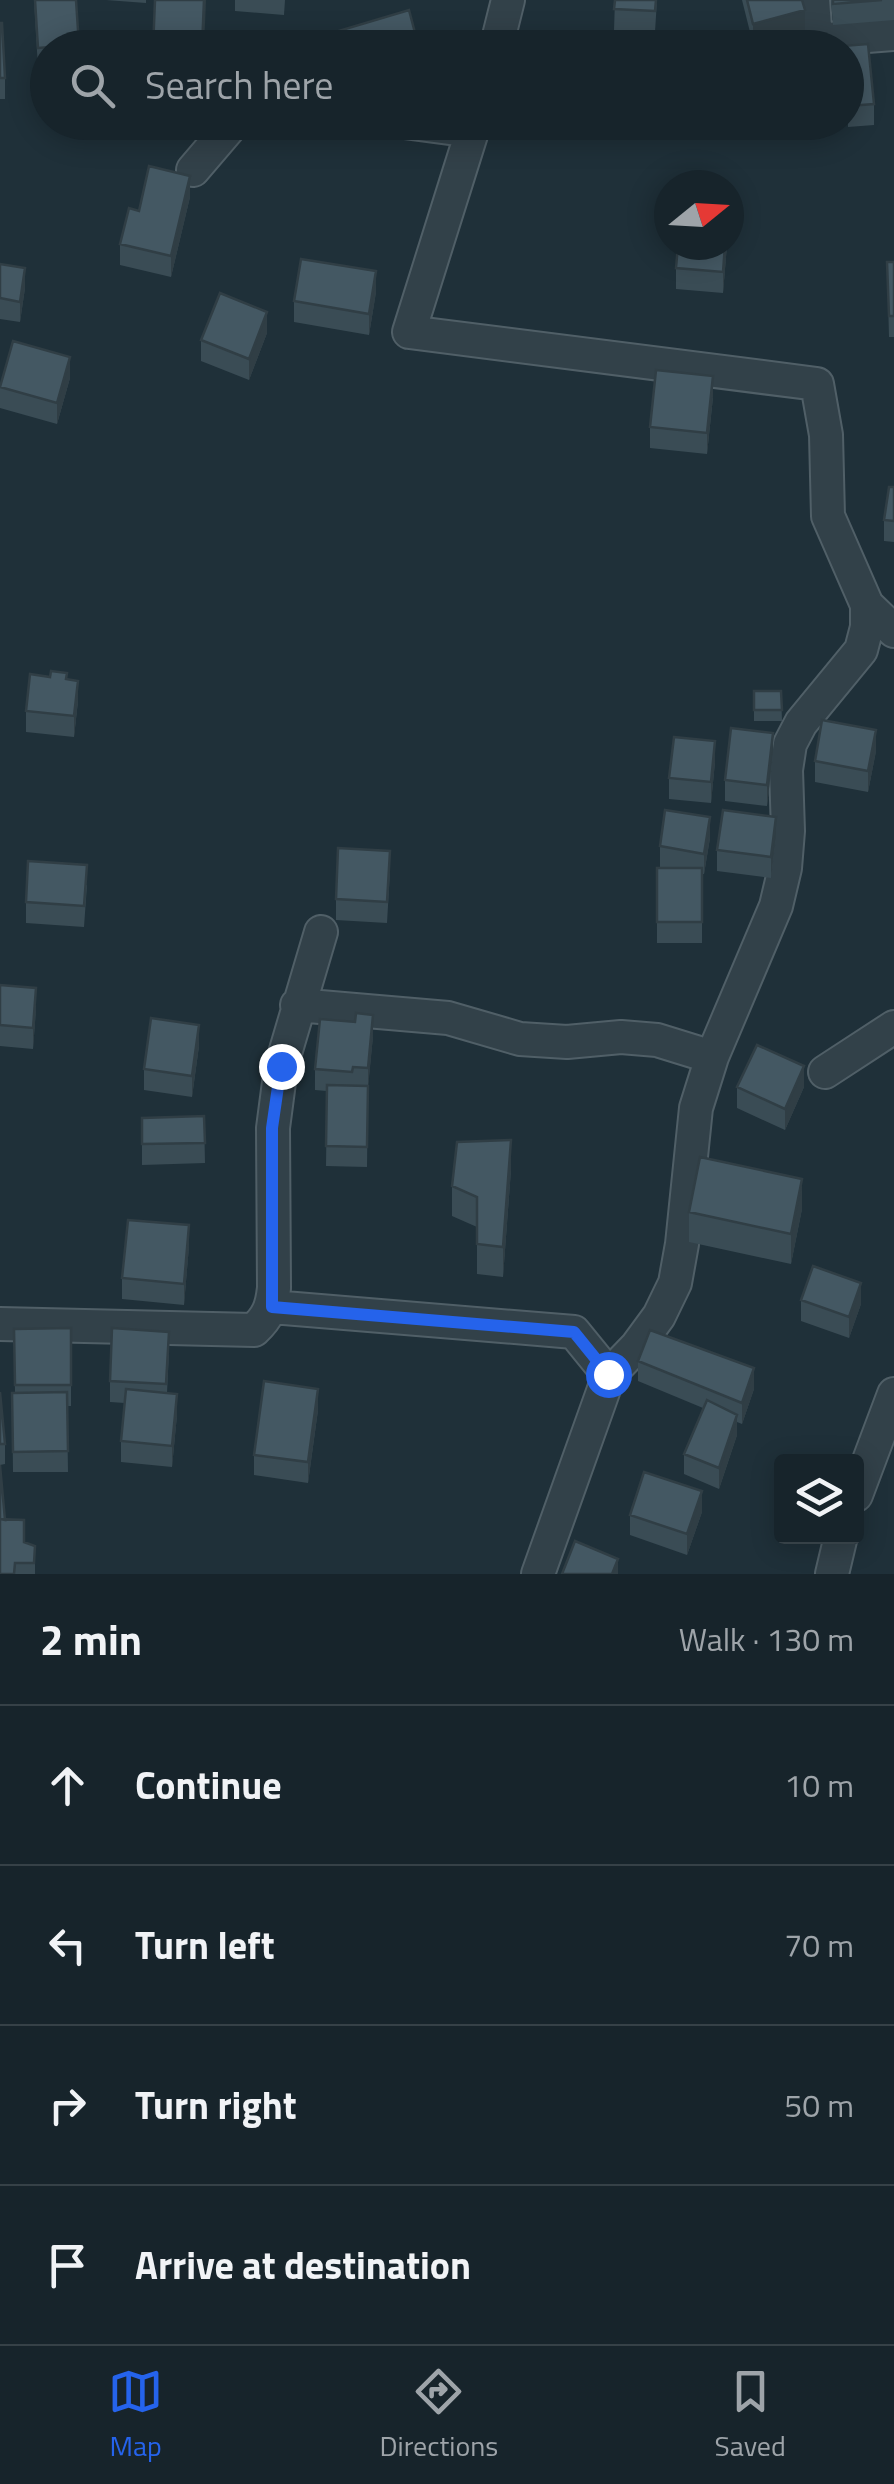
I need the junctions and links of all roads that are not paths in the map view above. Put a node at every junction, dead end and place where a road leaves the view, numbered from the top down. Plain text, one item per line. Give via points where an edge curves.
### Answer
1 (508, 0) edge
2 (813, 0) edge
3 (500, 30) edge
4 (815, 30) edge
5 (894, 34) edge
6 (864, 36) edge
7 (219, 140) edge
8 (470, 140) edge
9 (193, 170) dead end
10 (867, 605) junction
11 (894, 631) edge
12 (321, 932) dead end
13 (296, 1005) junction
14 (894, 1027) edge
15 (712, 1057) junction
16 (825, 1072) dead end
17 (272, 1307) junction
18 (0, 1324) edge
19 (608, 1374) junction
20 (894, 1394) edge
21 (864, 1473) edge
22 (839, 1544) edge
23 (538, 1574) edge
24 (832, 1574) edge

1 - 3 street
2 - 4 street
5 - 6 street
7 - 9 street
8 - 10 street via 409,332 817,384 828,516
10 - 11 street
10 - 15 street via 861,650 790,744 788,831 776,906
12 - 13 street
13 - 15 street via 448,1018 520,1039 656,1040
13 - 17 street via 272,1128
14 - 16 street
15 - 19 street via 694,1124 675,1283 637,1346
17 - 18 street via 254,1330
17 - 19 street via 574,1332
19 - 23 street
20 - 21 street
22 - 24 street

